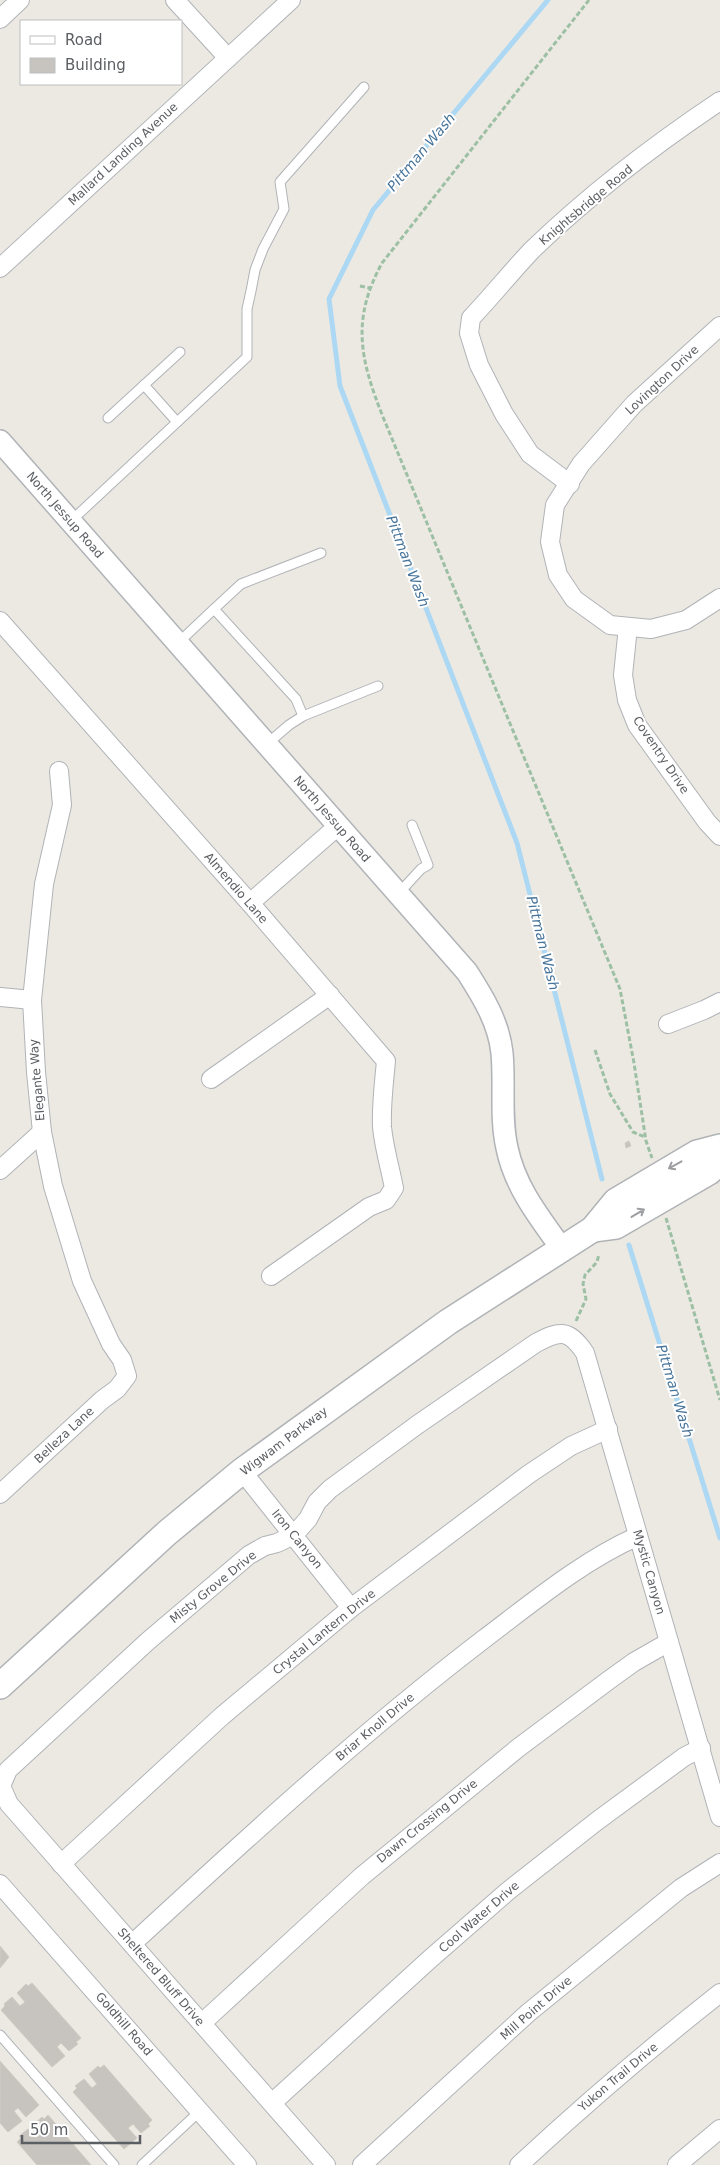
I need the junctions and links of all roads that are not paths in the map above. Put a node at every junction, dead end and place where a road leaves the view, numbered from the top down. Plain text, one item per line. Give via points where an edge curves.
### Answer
1 (20, 0) edge
2 (175, 0) edge
3 (291, 0) edge
4 (0, 19) edge
5 (228, 58) junction
6 (364, 87) dead end
7 (720, 101) edge
8 (0, 268) edge
9 (720, 326) edge
10 (180, 352) dead end
11 (144, 386) junction
12 (108, 418) dead end
13 (177, 422) junction
14 (0, 441) edge
15 (570, 484) junction
16 (70, 521) junction
17 (321, 553) dead end
18 (720, 598) edge
19 (214, 609) junction
20 (0, 620) edge
21 (628, 627) junction
22 (178, 644) junction
23 (378, 686) dead end
24 (303, 716) junction
25 (266, 744) junction
26 (59, 771) dead end
27 (412, 825) dead end
28 (338, 826) junction
29 (720, 836) edge
30 (398, 894) junction
31 (250, 903) junction
32 (330, 995) junction
33 (0, 997) edge
34 (32, 1000) junction
35 (720, 1002) edge
36 (668, 1024) dead end
37 (211, 1079) dead end
38 (42, 1132) junction
39 (720, 1147) edge
40 (720, 1161) edge
41 (0, 1170) edge
42 (593, 1229) junction
43 (562, 1248) junction
44 (271, 1276) dead end
45 (127, 1376) joint
46 (608, 1429) junction
47 (242, 1471) junction
48 (0, 1494) edge
49 (294, 1536) junction
50 (638, 1536) junction
51 (351, 1608) junction
52 (669, 1642) junction
53 (0, 1686) edge
54 (701, 1748) junction
55 (1, 1786) joint
56 (720, 1817) edge
57 (720, 1863) edge
58 (61, 1864) junction
59 (0, 1884) edge
60 (132, 1944) junction
61 (720, 1993) edge
62 (202, 2023) junction
63 (0, 2035) edge
64 (272, 2103) junction
65 (200, 2111) junction
66 (720, 2129) edge
67 (114, 2165) edge
68 (142, 2165) edge
69 (247, 2165) edge
70 (326, 2165) edge
71 (362, 2165) edge
72 (519, 2165) edge
73 (677, 2165) edge

1 - 4 street
2 - 5 street
3 - 5 street, Mallard Landing Avenue
5 - 8 street, Mallard Landing Avenue
6 - 13 lane via 280,182 284,209 263,249 250,291 247,357
7 - 15 street, Knightsbridge Road via 674,132 568,218 532,251 471,318 469,333 479,365 504,414 530,454
9 - 15 street, Lovington Drive via 634,404 581,464
10 - 11 lane
11 - 12 lane
11 - 13 lane
13 - 16 lane
14 - 16 street, North Jessup Road
15 - 21 street via 555,505 550,542 558,575 574,599 610,625
16 - 22 street, North Jessup Road
17 - 19 lane via 241,584
18 - 21 street via 686,620 651,629
19 - 22 lane
19 - 24 lane via 296,699
20 - 31 street, Almendio Lane
21 - 29 street, Coventry Drive via 623,675 627,700 637,724
22 - 25 street, North Jessup Road
23 - 24 lane
24 - 25 lane
25 - 28 street, North Jessup Road
26 - 34 street, Elegante Way via 62,804 44,884
27 - 30 lane via 428,865
28 - 30 street, North Jessup Road
28 - 31 street
30 - 43 street, North Jessup Road via 467,972 496,1025 502,1052 503,1119 515,1177
31 - 32 street, Almendio Lane
32 - 37 street
32 - 44 street, Almendio Lane via 386,1061 382,1127 394,1188 386,1200 369,1207
33 - 34 street
34 - 38 street, Elegante Way
35 - 36 street
38 - 41 street
38 - 45 street, Elegante Way via 53,1186 82,1281
39 -> 42 main road, Wigwam Parkway via 697,1153 616,1201
42 -> 40 main road, Wigwam Parkway via 616,1226 708,1172
42 - 43 main road, Wigwam Parkway
43 - 47 main road, Wigwam Parkway via 448,1322
45 - 48 street, Belleza Lane via 117,1389
46 - 49 street, Mystic Canyon via 585,1353 568,1335 552,1334 401,1436 330,1490 317,1502
46 - 50 street, Mystic Canyon
46 - 51 street, Crystal Lantern Drive via 570,1446 529,1474
47 - 49 street, Iron Canyon
47 - 53 main road, Wigwam Parkway via 167,1533
49 - 51 street, Iron Canyon
49 - 55 street, Misty Grove Drive via 249,1555 148,1641 8,1770
50 - 52 street, Mystic Canyon
50 - 60 street, Briar Knoll Drive via 578,1570 376,1724
51 - 58 street, Crystal Lantern Drive via 222,1716
52 - 54 street, Mystic Canyon
52 - 62 street, Dawn Crossing Drive via 609,1680 443,1808 362,1876
54 - 56 street, Mystic Canyon
54 - 64 street, Cool Water Drive via 596,1821 508,1891
55 - 58 street, Sheltered Bluff Drive via 9,1804
57 - 71 street, Mill Point Drive via 681,1888 528,2013
58 - 60 street, Sheltered Bluff Drive
59 - 65 street, Goldhill Road
60 - 62 street, Sheltered Bluff Drive
61 - 72 street, Yukon Trail Drive via 581,2107
62 - 64 street, Sheltered Bluff Drive
63 - 67 lane
64 - 70 street, Sheltered Bluff Drive
65 - 68 lane
65 - 69 street, Goldhill Road
66 - 73 street

